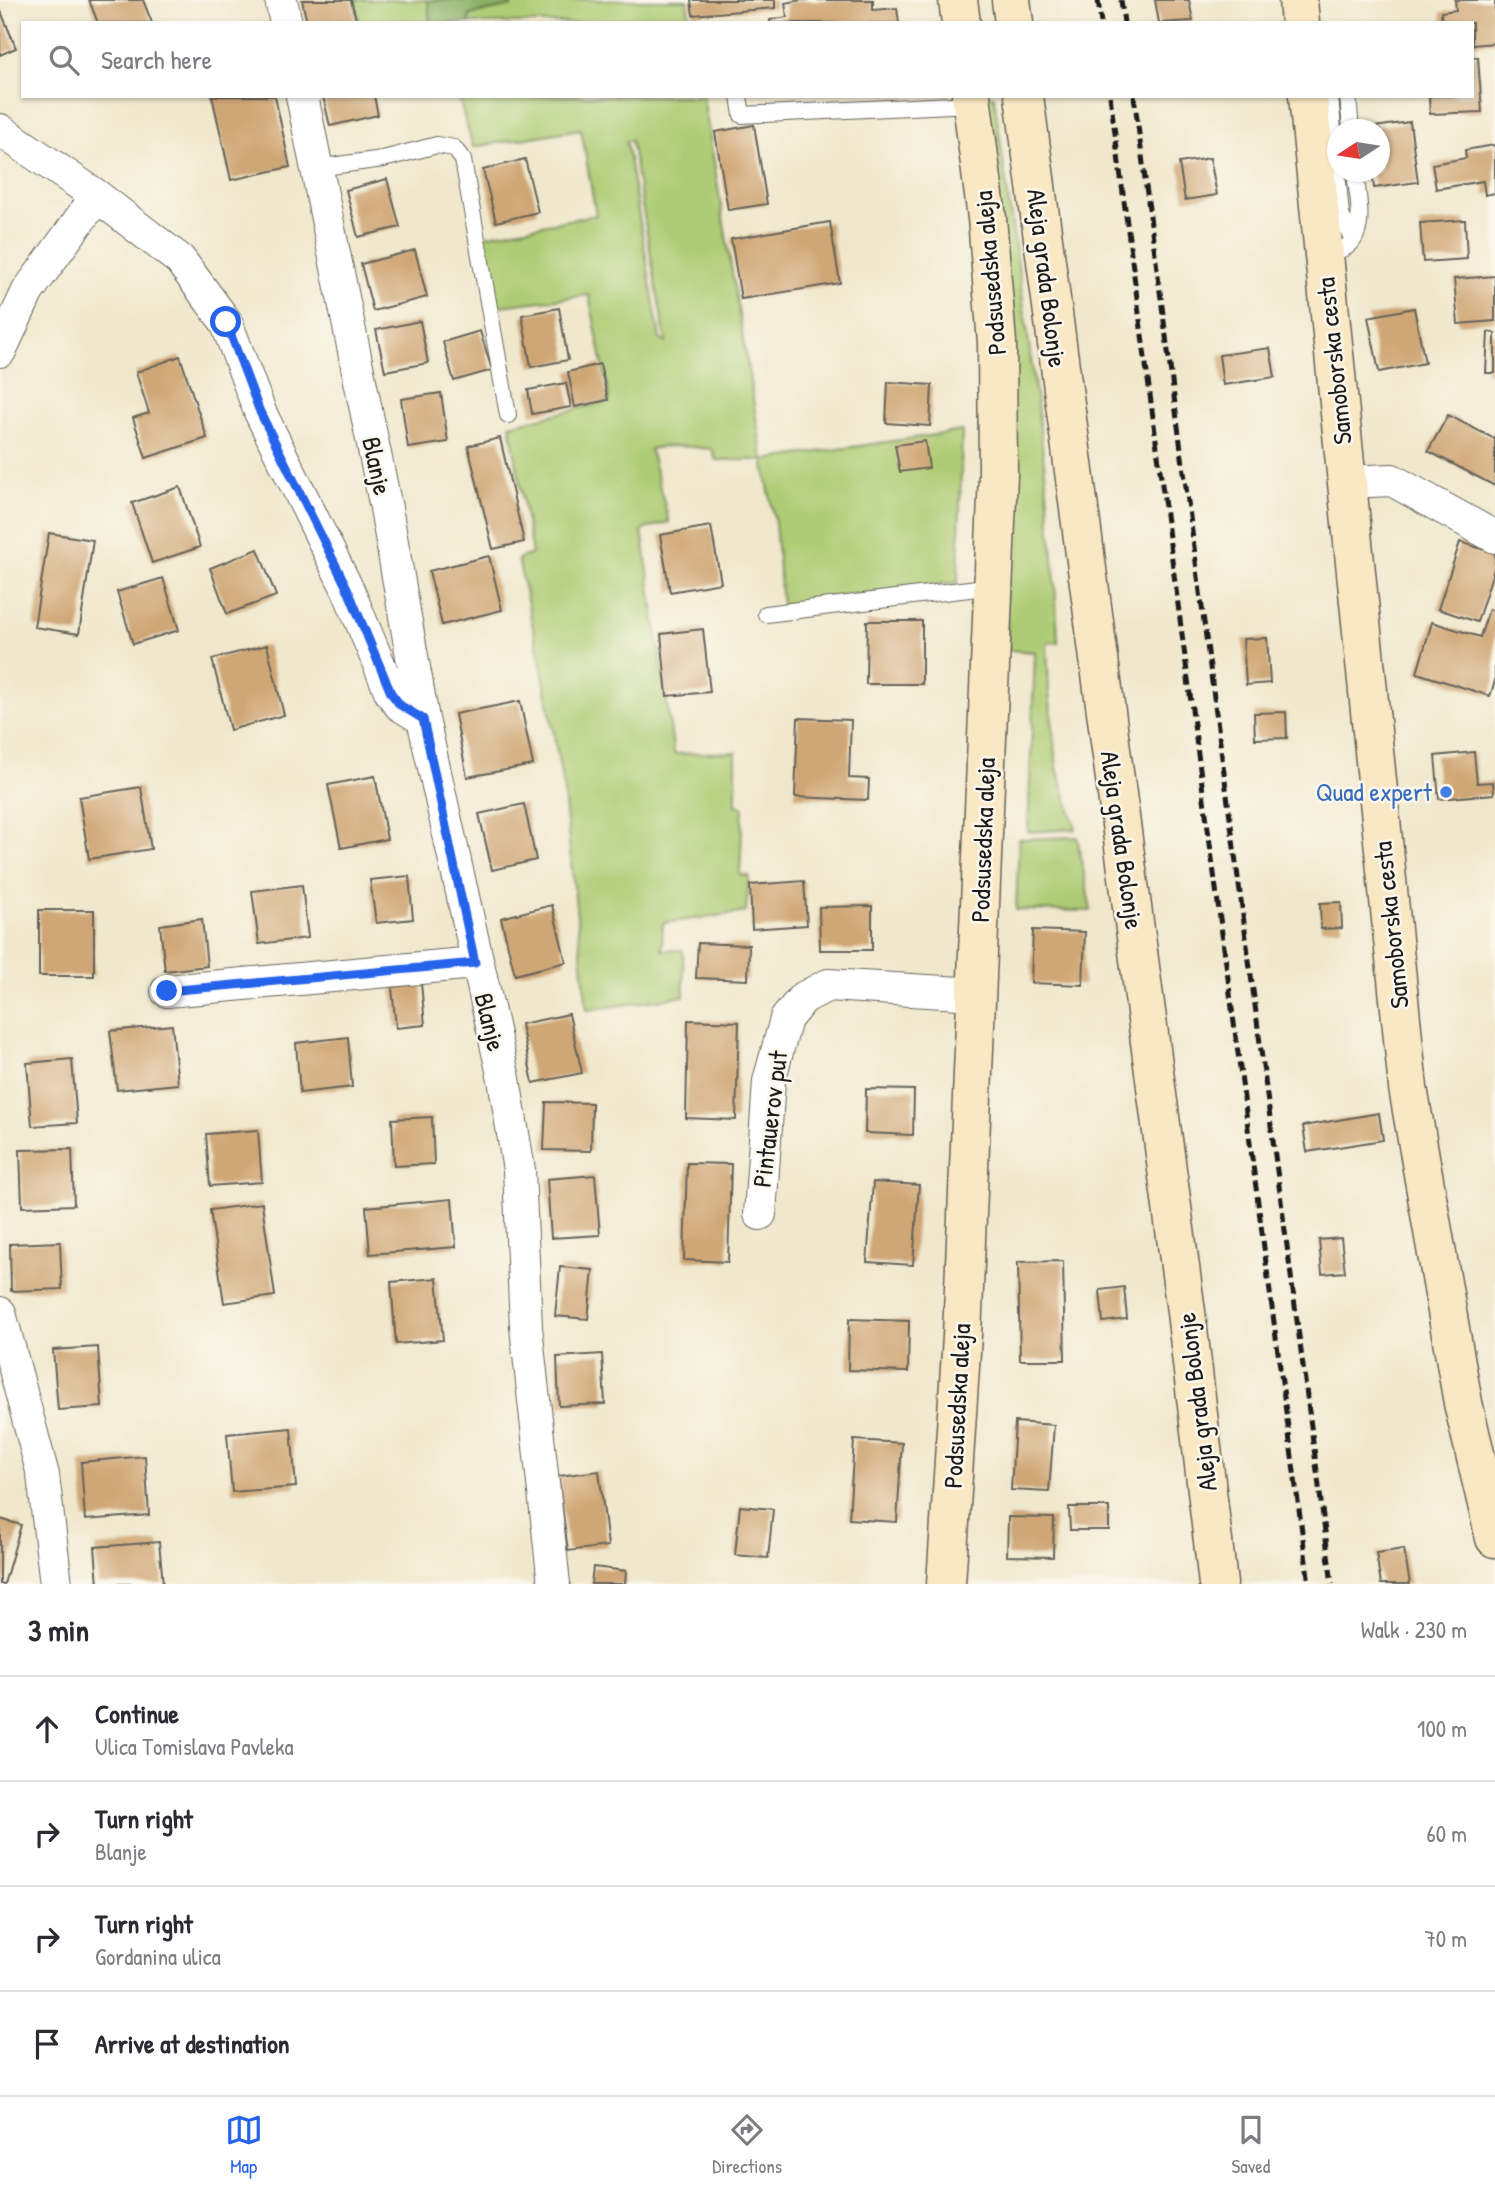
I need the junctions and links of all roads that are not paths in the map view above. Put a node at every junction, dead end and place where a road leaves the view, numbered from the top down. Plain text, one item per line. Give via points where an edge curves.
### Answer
1 (281, 0) edge
2 (958, 0) edge
3 (1011, 0) edge
4 (1298, 0) edge
5 (286, 21) edge
6 (961, 21) edge
7 (1014, 21) edge
8 (1300, 21) edge
9 (302, 98) edge
10 (739, 98) edge
11 (1024, 98) edge
12 (1308, 98) edge
13 (1330, 98) edge
14 (1348, 98) edge
15 (971, 100) edge
16 (1350, 119) edge
17 (0, 130) edge
18 (316, 168) junction
19 (1356, 182) edge
20 (97, 195) junction
21 (1338, 247) junction
22 (0, 351) edge
23 (508, 415) dead end
24 (1347, 482) junction
25 (1495, 537) edge
26 (993, 586) junction
27 (766, 614) dead end
28 (423, 719) junction
29 (475, 963) junction
30 (167, 991) dead end
31 (977, 994) junction
32 (760, 1214) dead end
33 (0, 1312) edge
34 (9, 1375) edge
35 (1495, 1538) edge
36 (56, 1584) edge
37 (554, 1584) edge
38 (946, 1584) edge
39 (1219, 1584) edge

1 - 5 street
2 - 6 main road
3 - 7 main road
4 - 8 main road
9 - 18 street, Blanje
10 - 15 lane via 742,115
11 - 39 main road, Aleja grada Bolonje
12 - 21 main road, Samoborska cesta
13 - 21 lane via 1341,215
14 - 16 lane
15 - 26 main road, Podsusedska aleja via 997,343
17 - 20 street
18 - 23 lane via 383,159 437,145 454,148 463,160
18 - 28 street, Blanje via 386,508
19 - 21 lane via 1360,223
20 - 22 street via 27,292
20 - 28 street via 180,260 226,322 260,412 348,590 391,693 400,705
21 - 24 main road, Samoborska cesta
24 - 25 street via 1392,480
24 - 35 main road, Samoborska cesta via 1408,1088 1463,1403
26 - 27 lane
26 - 31 main road, Podsusedska aleja
28 - 29 street, Blanje
29 - 30 street
29 - 37 street, Blanje via 504,1079 519,1170 526,1327
31 - 32 street, Pintauerov put via 828,985 803,998 786,1019 769,1081
31 - 38 main road, Podsusedska aleja
33 - 34 street
34 - 36 street via 43,1475

